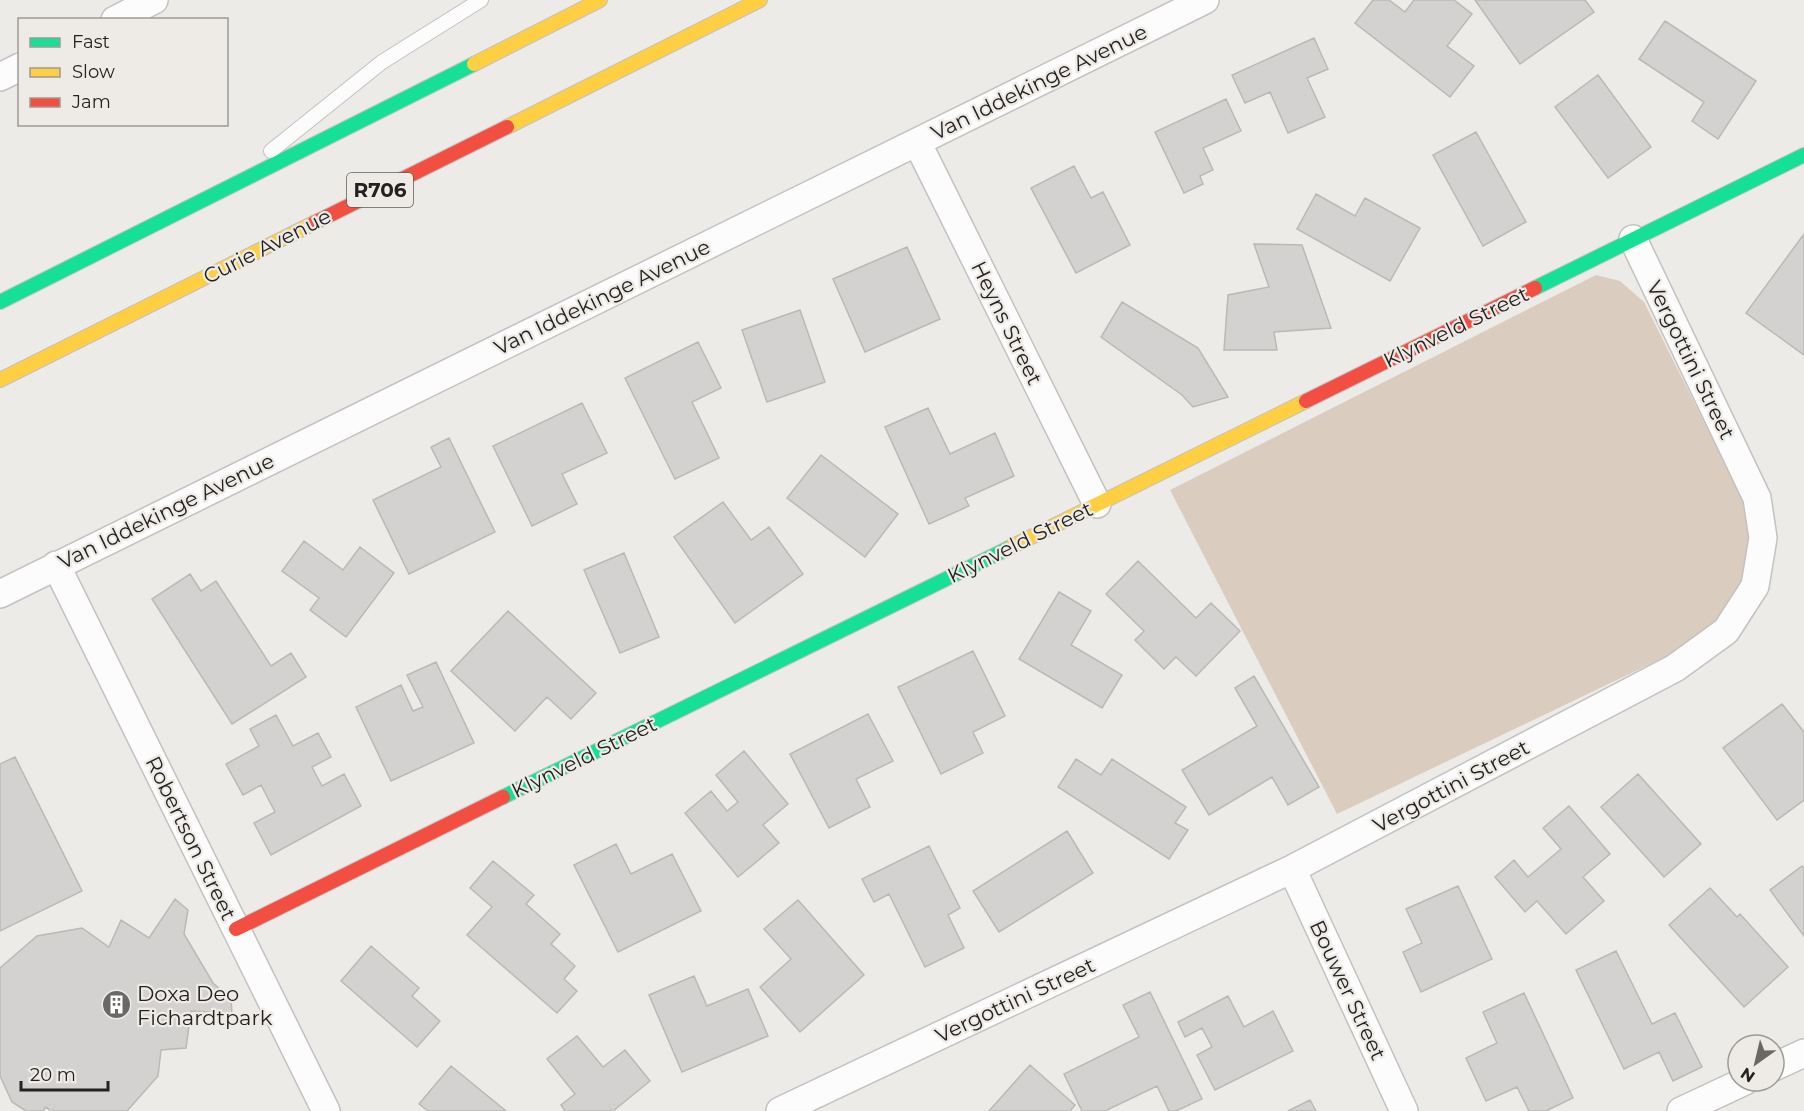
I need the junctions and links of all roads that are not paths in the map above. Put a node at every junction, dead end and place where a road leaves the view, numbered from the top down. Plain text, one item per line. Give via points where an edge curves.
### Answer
1 (154, 0) edge
2 (481, 0) edge
3 (600, 0) edge
4 (760, 0) edge
5 (1205, 0) edge
6 (119, 18) edge
7 (18, 68) edge
8 (0, 77) edge
9 (917, 142) junction
10 (1804, 155) edge
11 (220, 192) junction
12 (1633, 239) junction
13 (0, 302) edge
14 (0, 380) edge
15 (1097, 504) junction
16 (56, 565) junction
17 (0, 594) edge
18 (1292, 869) junction
19 (236, 929) junction
20 (1804, 1053) edge
21 (1786, 1061) edge
22 (1726, 1090) edge
23 (316, 1108) edge
24 (780, 1111) edge
25 (1404, 1111) edge
26 (1681, 1111) edge

1 - 6 street
2 - 11 lane via 382,62
3 - 11 street
4 - 14 street, Curie Avenue / R706
5 - 9 street, Van Iddekinge Avenue
7 - 8 street
9 - 15 street, Heyns Street
9 - 16 street, Van Iddekinge Avenue
10 - 12 street, Klynveld Street
11 - 13 street
12 - 15 street, Klynveld Street
12 - 18 street, Vergottini Street via 1757,498 1763,538 1755,586 1726,631 1676,668
15 - 19 street, Klynveld Street
16 - 17 street, Van Iddekinge Avenue
16 - 19 street, Robertson Street
18 - 24 street, Vergottini Street
18 - 25 street, Bouwer Street
19 - 23 street, Robertson Street
20 - 21 street
22 - 26 street

